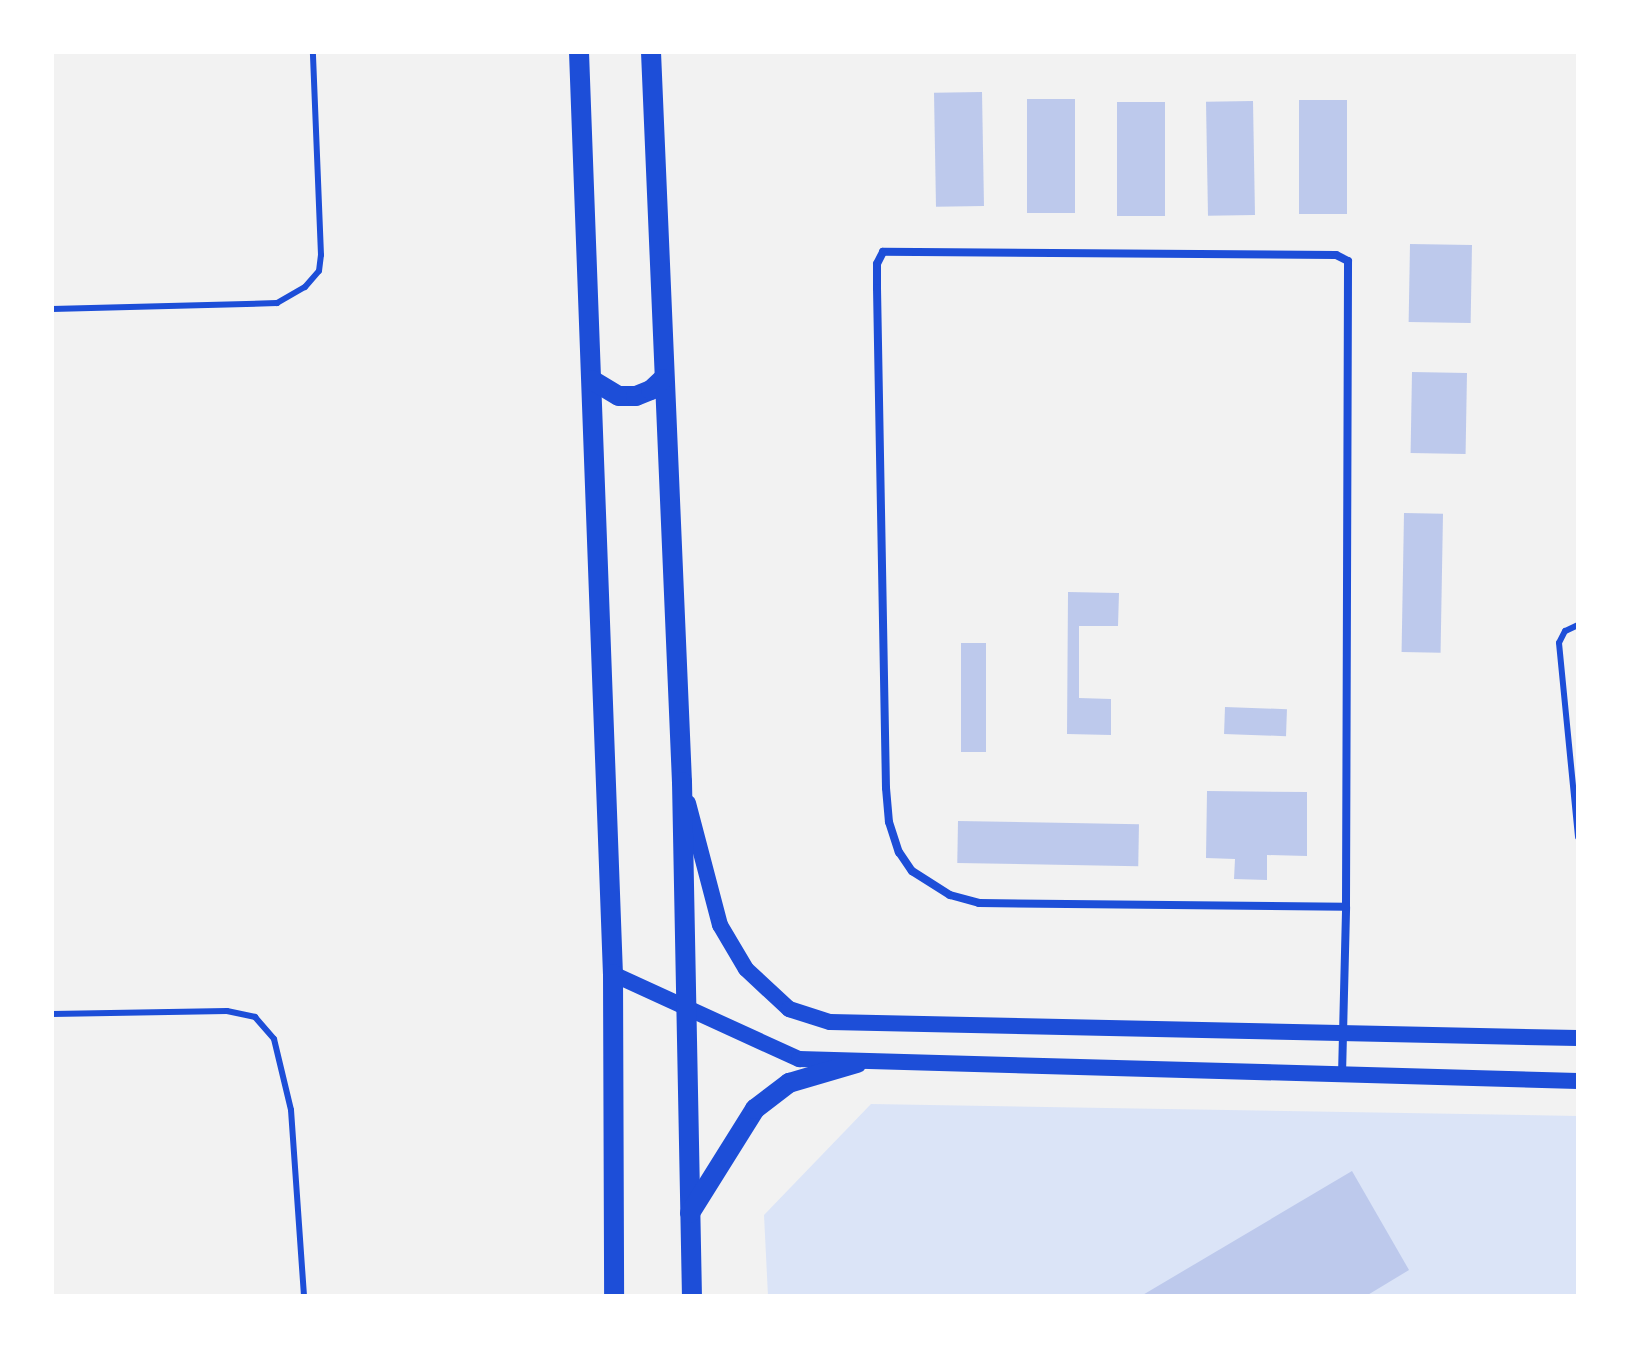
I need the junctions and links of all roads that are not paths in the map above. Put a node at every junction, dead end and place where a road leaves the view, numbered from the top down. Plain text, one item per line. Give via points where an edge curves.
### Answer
1 (313, 52) edge
2 (579, 52) edge
3 (651, 52) edge
4 (52, 309) edge
5 (663, 379) junction
6 (592, 380) junction
7 (1578, 625) edge
8 (682, 782) junction
9 (1578, 837) edge
10 (1346, 907) junction
11 (613, 974) junction
12 (686, 1008) junction
13 (52, 1014) edge
14 (1343, 1033) junction
15 (1578, 1038) edge
16 (857, 1063) junction
17 (1342, 1075) junction
18 (1578, 1081) edge
19 (690, 1213) junction
20 (304, 1296) edge
21 (614, 1296) edge
22 (692, 1296) edge

1 - 4 lane via 321,255 319,271 305,287 277,303
2 - 6 main road
3 - 5 main road
5 - 6 main road via 636,396 604,390
5 - 8 main road
6 - 11 main road
7 - 9 lane via 1565,631 1559,643
8 - 12 main road
8 - 14 main road via 720,925 746,969 789,1009 830,1022
10 - 10 street via 1348,261 1336,255 883,252 877,288 886,788 889,822 912,871 950,895 979,903
10 - 14 street
11 - 12 main road
11 - 21 main road
12 - 16 main road via 799,1059
12 - 19 main road
13 - 20 lane via 227,1011 255,1017 274,1039 291,1110
14 - 15 main road
14 - 17 street
16 - 17 main road
16 - 19 main road via 789,1083 755,1109
17 - 18 main road
19 - 22 main road

